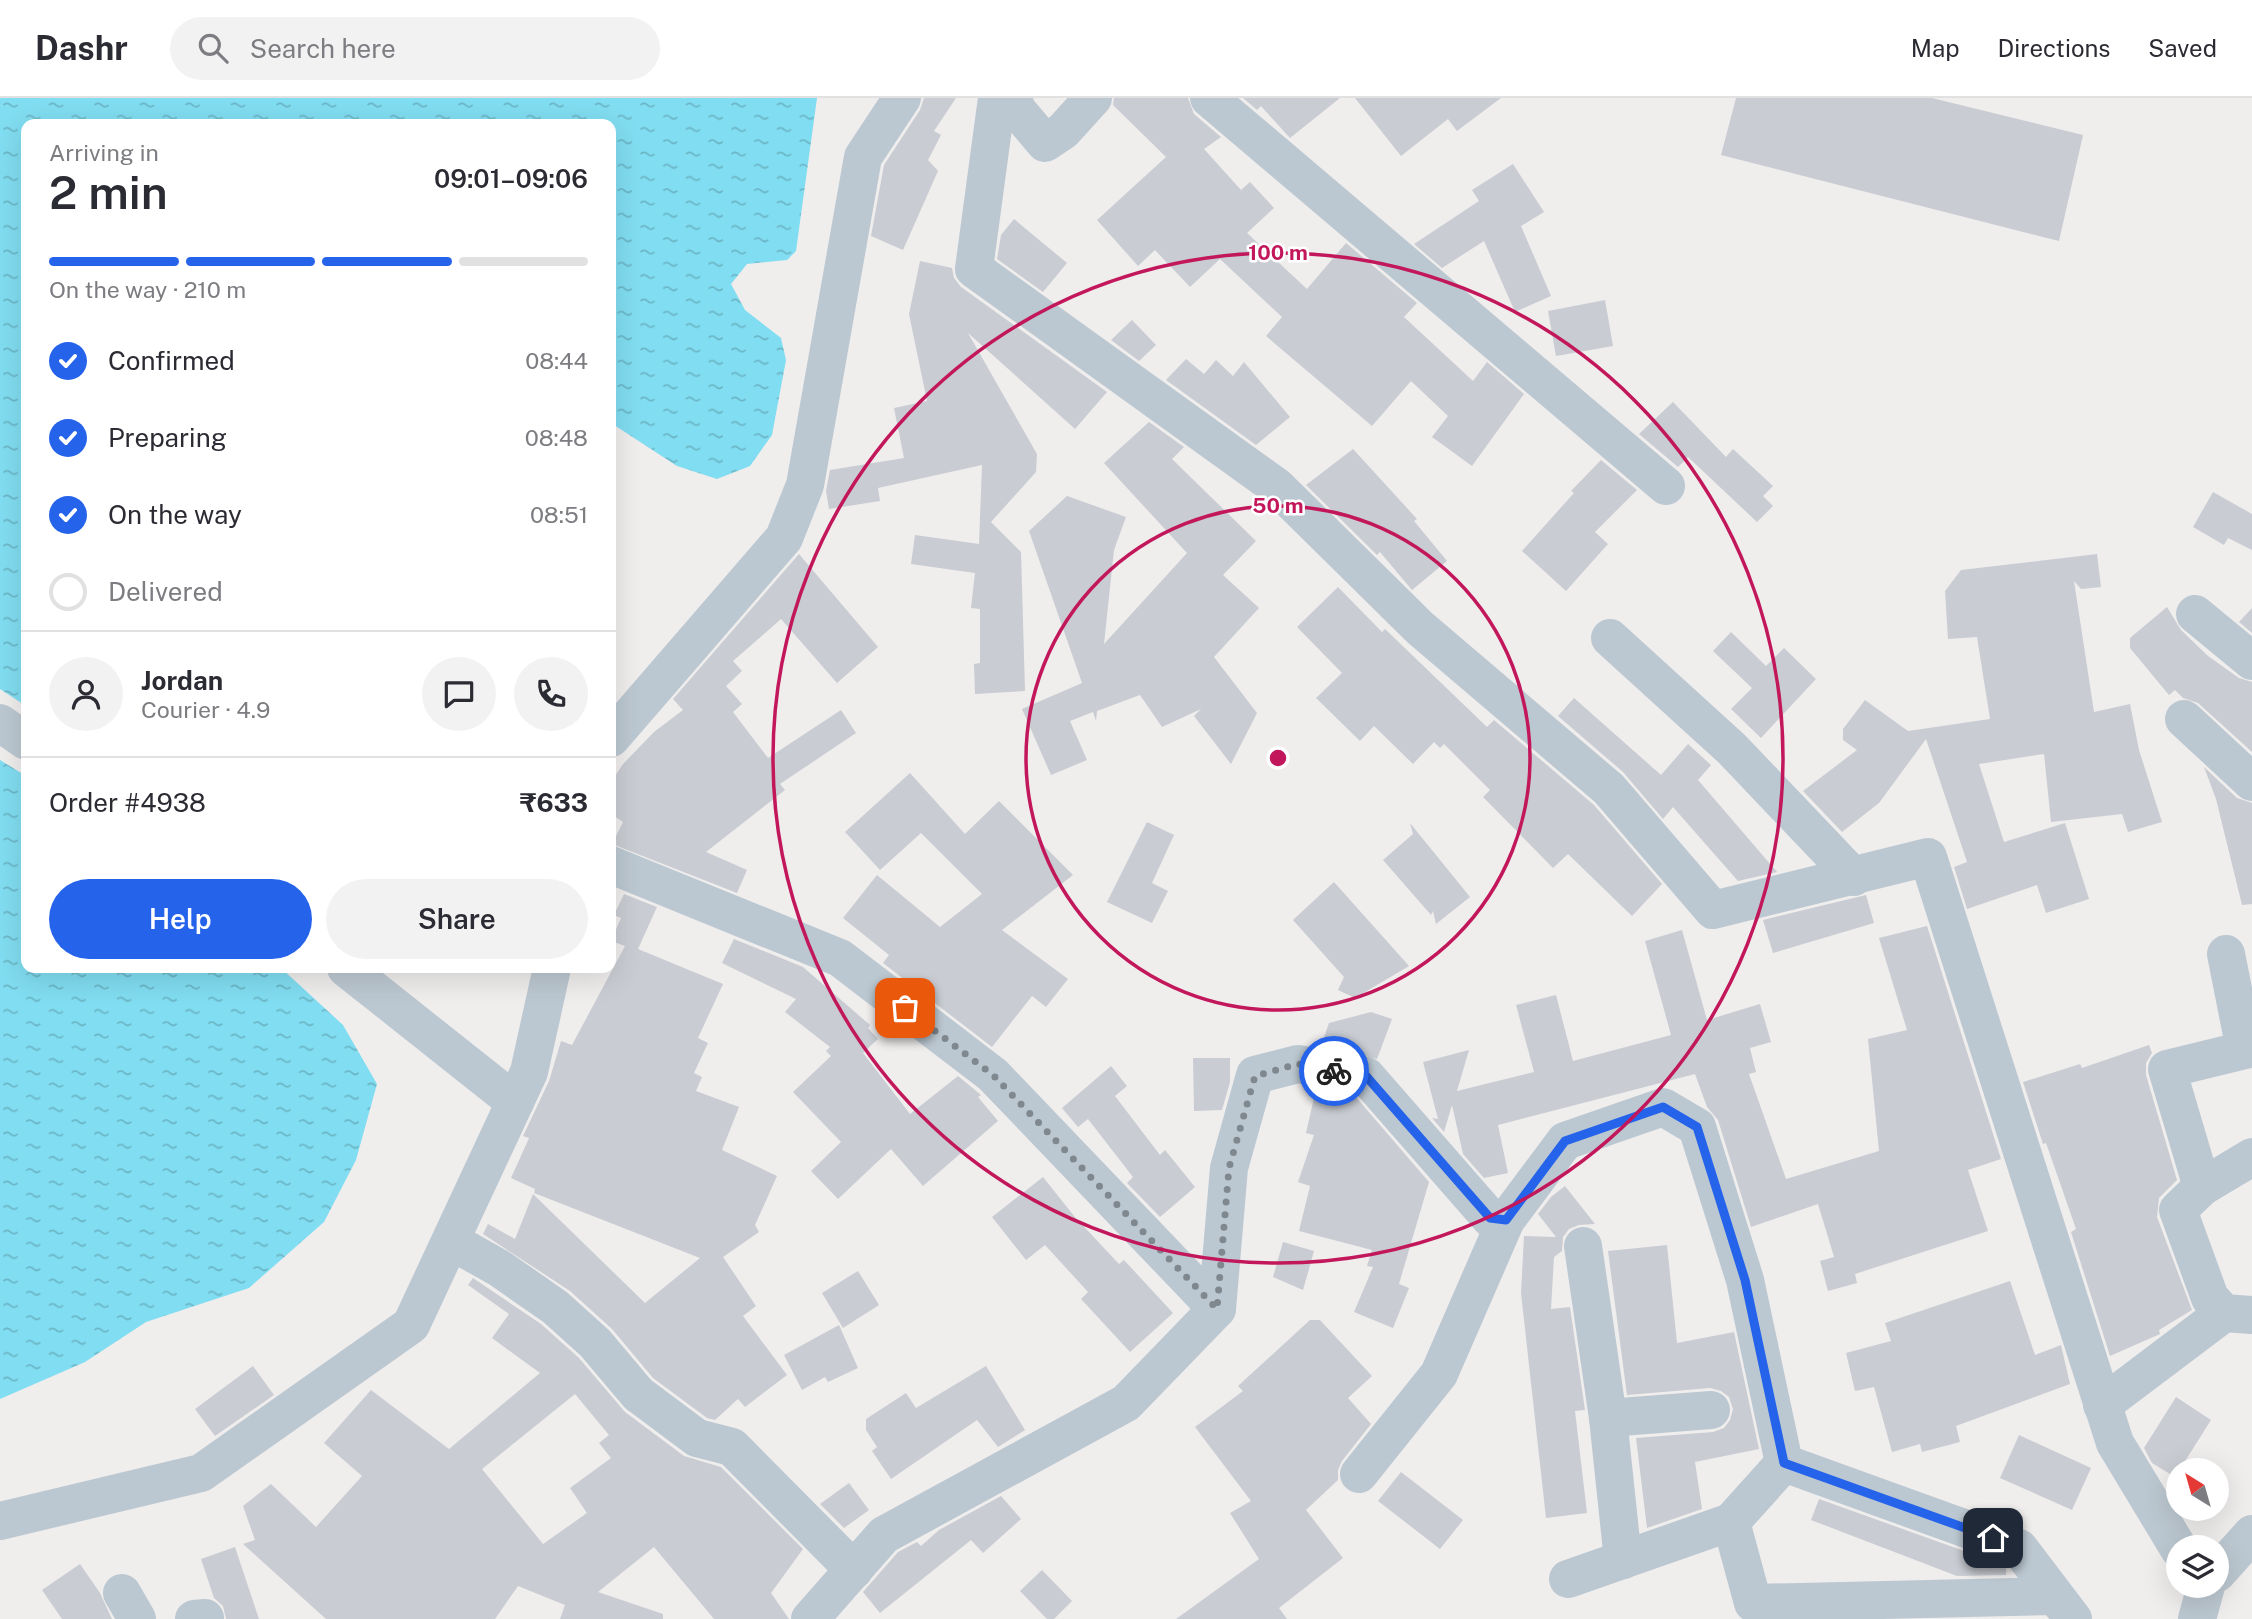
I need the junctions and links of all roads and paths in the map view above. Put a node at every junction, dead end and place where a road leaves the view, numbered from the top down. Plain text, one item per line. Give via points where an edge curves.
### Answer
1 (902, 98) edge
2 (998, 98) edge
3 (1013, 98) edge
4 (1093, 98) edge
5 (1209, 98) edge
6 (1666, 485) dead end
7 (2194, 614) dead end
8 (1609, 638) dead end
9 (2252, 662) edge
10 (2184, 719) dead end
11 (0, 723) edge
12 (616, 732) edge
13 (21, 738) edge
14 (2252, 782) edge
15 (616, 867) edge
16 (1854, 877) junction
17 (2226, 954) dead end
18 (352, 973) edge
19 (551, 973) edge
20 (515, 1102) junction
21 (2252, 1157) edge
22 (2202, 1187) junction
23 (1506, 1220) junction
24 (451, 1241) junction
25 (1583, 1246) dead end
26 (1217, 1309) junction
27 (2238, 1314) edge
28 (2102, 1405) junction
29 (1711, 1410) dead end
30 (1608, 1418) junction
31 (1784, 1463) junction
32 (1359, 1474) dead end
33 (0, 1521) edge
34 (1731, 1522) junction
35 (2252, 1534) edge
36 (2171, 1535) edge
37 (1623, 1560) junction
38 (2229, 1561) edge
39 (854, 1570) junction
40 (1567, 1579) dead end
41 (2064, 1607) edge
42 (1751, 1611) edge
43 (810, 1619) edge

1 - 12 street via 863,157 805,485 784,538
2 - 16 street via 974,269 1277,487 1420,628 1609,789 1713,910
3 - 4 street via 1017,110 1045,143 1063,131
5 - 6 street
7 - 9 street
8 - 16 street via 1732,749
10 - 14 street
11 - 13 street
15 - 26 street via 840,957 993,1075
16 - 28 street via 1928,857
17 - 22 street via 2245,1050 2167,1069
18 - 20 street
19 - 20 street via 529,1072
20 - 24 street
21 - 22 street
22 - 27 street via 2178,1210 2210,1298
23 - 26 street via 1490,1218 1366,1076 1298,1064 1255,1076 1229,1168
23 - 31 street via 1565,1141 1663,1107 1697,1127 1745,1280
23 - 32 street via 1439,1374
24 - 33 street via 411,1325 201,1473
24 - 39 street via 555,1307 595,1343 638,1394 697,1438 732,1447
25 - 30 street
26 - 39 street via 1126,1403 884,1535
27 - 28 street
28 - 36 street via 2115,1443
29 - 30 street
30 - 37 street
31 - 34 street
31 - 41 street via 2019,1548
34 - 37 street
34 - 42 street
35 - 38 street
37 - 40 street
39 - 43 street
41 - 42 street

